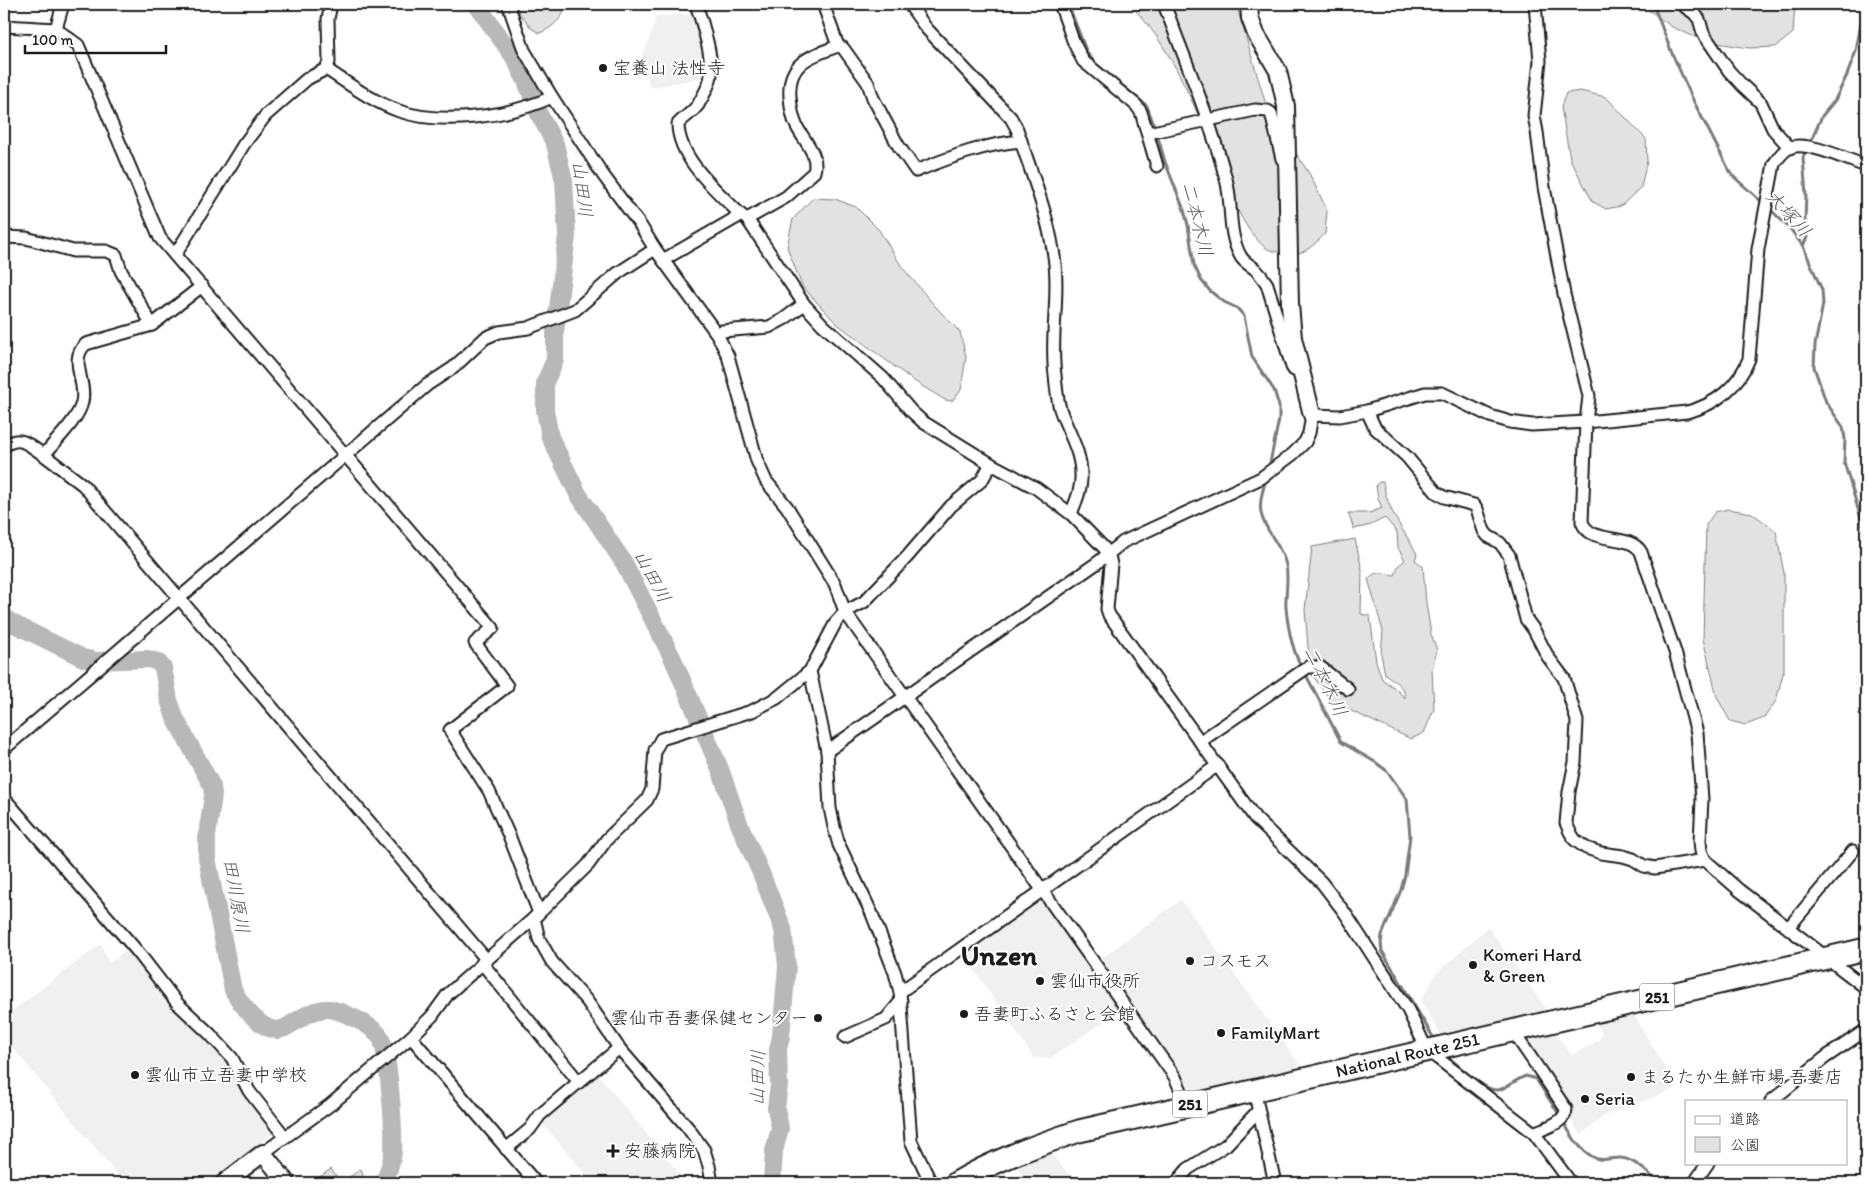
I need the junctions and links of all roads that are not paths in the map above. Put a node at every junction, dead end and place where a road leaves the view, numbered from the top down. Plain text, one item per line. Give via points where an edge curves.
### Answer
1 (63, 4) edge
2 (331, 4) edge
3 (508, 4) edge
4 (696, 4) edge
5 (823, 4) edge
6 (908, 4) edge
7 (1060, 4) edge
8 (1164, 4) edge
9 (1249, 4) edge
10 (1535, 4) edge
11 (1681, 4) edge
12 (4, 26) edge
13 (56, 29) junction
14 (838, 46) junction
15 (326, 69) junction
16 (549, 98) junction
17 (1208, 120) junction
18 (1153, 132) junction
19 (1021, 141) junction
20 (1790, 148) junction
21 (1288, 161) junction
22 (1157, 166) dead end
23 (1866, 166) edge
24 (744, 217) junction
25 (4, 237) edge
26 (655, 249) junction
27 (175, 255) junction
28 (663, 260) junction
29 (202, 286) junction
30 (804, 304) junction
31 (152, 325) junction
32 (716, 334) junction
33 (1300, 371) junction
34 (1367, 410) junction
35 (1312, 415) junction
36 (1586, 422) junction
37 (4, 446) edge
38 (44, 454) junction
39 (346, 456) junction
40 (991, 464) junction
41 (1070, 514) junction
42 (1108, 552) junction
43 (179, 598) junction
44 (845, 612) junction
45 (810, 671) junction
46 (1348, 690) dead end
47 (906, 696) junction
48 (1702, 729) dead end
49 (1201, 741) junction
50 (4, 749) edge
51 (827, 751) junction
52 (1218, 765) junction
53 (1701, 784) junction
54 (4, 798) edge
55 (1853, 851) dead end
56 (1705, 860) junction
57 (1043, 891) junction
58 (536, 916) junction
59 (1789, 927) junction
60 (1866, 949) edge
61 (1828, 958) junction
62 (484, 961) junction
63 (1866, 988) edge
64 (900, 997) junction
65 (1512, 1030) junction
66 (1866, 1030) edge
67 (411, 1037) junction
68 (845, 1037) dead end
69 (619, 1048) junction
70 (1435, 1048) junction
71 (579, 1082) junction
72 (1254, 1090) junction
73 (1772, 1100) edge
74 (1187, 1104) junction
75 (1258, 1111) junction
76 (1534, 1133) junction
77 (285, 1137) junction
78 (506, 1149) junction
79 (264, 1153) junction
80 (1707, 1164) edge
81 (224, 1183) edge
82 (287, 1183) edge
83 (536, 1183) edge
84 (712, 1183) edge
85 (931, 1183) edge
86 (956, 1183) edge
87 (1176, 1183) edge
88 (1274, 1183) edge
89 (1571, 1183) edge
90 (1694, 1183) edge

1 - 13 street
2 - 15 street
3 - 16 street via 524,50
4 - 24 street via 702,20 711,80 698,104 678,124 678,130 693,165
5 - 14 street
6 - 19 street via 926,28 1011,118
7 - 18 street via 1084,61 1136,105
8 - 17 street
9 - 21 street via 1256,34 1278,71 1284,90
10 - 36 street via 1540,61 1534,116 1564,294 1589,396
11 - 20 street via 1699,19 1703,33 1729,71 1762,103 1773,129
12 - 13 street
13 - 27 street via 78,45 160,238
14 - 19 street via 868,83 898,145 916,172 961,153
14 - 24 street via 805,60 791,77 789,86 792,115 815,157 814,172 786,197
15 - 16 street via 400,112 433,117 460,119 484,116
15 - 27 street via 307,79 266,115 244,144
16 - 26 street
17 - 18 street
17 - 21 street via 1255,110 1270,111 1282,158
17 - 33 street via 1227,180 1230,220 1239,251 1267,284 1292,367
18 - 22 street
19 - 41 street via 1048,228 1055,265 1054,374 1060,408 1082,473 1080,490
20 - 23 street via 1800,145 1811,147
20 - 36 street via 1774,164 1758,249 1749,359 1736,381 1715,402 1687,412
21 - 33 street via 1290,305
24 - 28 street
24 - 30 street
25 - 31 street via 26,238 73,251 111,252 116,255 121,271
26 - 28 street
26 - 39 street via 618,273 575,310 528,328 499,332 485,338 454,368 427,385
27 - 29 street
28 - 32 street
29 - 31 street
29 - 39 street
30 - 32 street via 769,326
30 - 40 street via 883,378 923,422
31 - 38 street via 81,348 78,362 83,392 79,412
32 - 44 street via 728,356 757,462 766,481 787,507 835,584
33 - 35 street
34 - 35 street via 1340,416
34 - 36 street via 1434,392 1510,422 1532,425
34 - 56 street via 1375,428 1436,492 1444,498 1474,505 1484,531 1500,543 1509,556 1526,619 1564,678 1577,720 1566,823 1575,840 1586,848 1624,856 1655,868
35 - 42 street via 1305,442 1261,478
36 - 53 street via 1582,522 1590,532 1633,543 1641,552 1675,652 1697,733
37 - 38 street via 12,440 20,440
38 - 43 street via 83,485
39 - 43 street
39 - 58 street via 493,628 475,643 507,686 450,730 489,792 510,838
40 - 41 street via 1036,488
40 - 44 street via 982,480 951,506 864,602
41 - 42 street
42 - 47 street via 1097,563
42 - 49 street via 1111,564 1109,615
43 - 50 street
43 - 62 street
44 - 45 street via 836,622
44 - 47 street
45 - 51 street
45 - 58 street via 777,698 752,711 666,736 658,742 652,789 647,800
46 - 49 street via 1320,667 1312,666
47 - 51 street
47 - 57 street
48 - 53 street via 1706,755 1705,777
49 - 52 street
51 - 64 street via 830,808 839,845 872,914 895,973
52 - 57 street
52 - 70 street via 1255,818 1322,883
53 - 56 street via 1700,841
54 - 77 street via 137,951 178,1004 232,1058 249,1090
55 - 59 street
56 - 59 street
57 - 64 street
57 - 74 street via 1175,1077
58 - 62 street
58 - 69 street via 539,939 552,962 587,1001
59 - 61 street
60 - 61 highway, National Route 251 / 251
61 - 63 street
61 - 65 highway, National Route 251 / 251
62 - 67 street via 448,994
62 - 71 street
64 - 68 street via 886,1019
64 - 85 street via 911,1142
65 - 70 highway, National Route 251 / 251
65 - 76 street via 1566,1109 1560,1119
66 - 73 street
67 - 77 street via 330,1105
67 - 78 street
69 - 71 street
69 - 84 street via 704,1150
70 - 72 highway, National Route 251 / 251
70 - 76 street
71 - 78 street
72 - 74 highway, National Route 251 / 251
72 - 75 street
74 - 86 highway, National Route 251 / 251 via 1079,1131 1024,1150
75 - 87 street via 1226,1145 1188,1169
75 - 88 street
76 - 89 street
77 - 79 street
78 - 83 street
79 - 81 street
79 - 82 street
80 - 90 street

